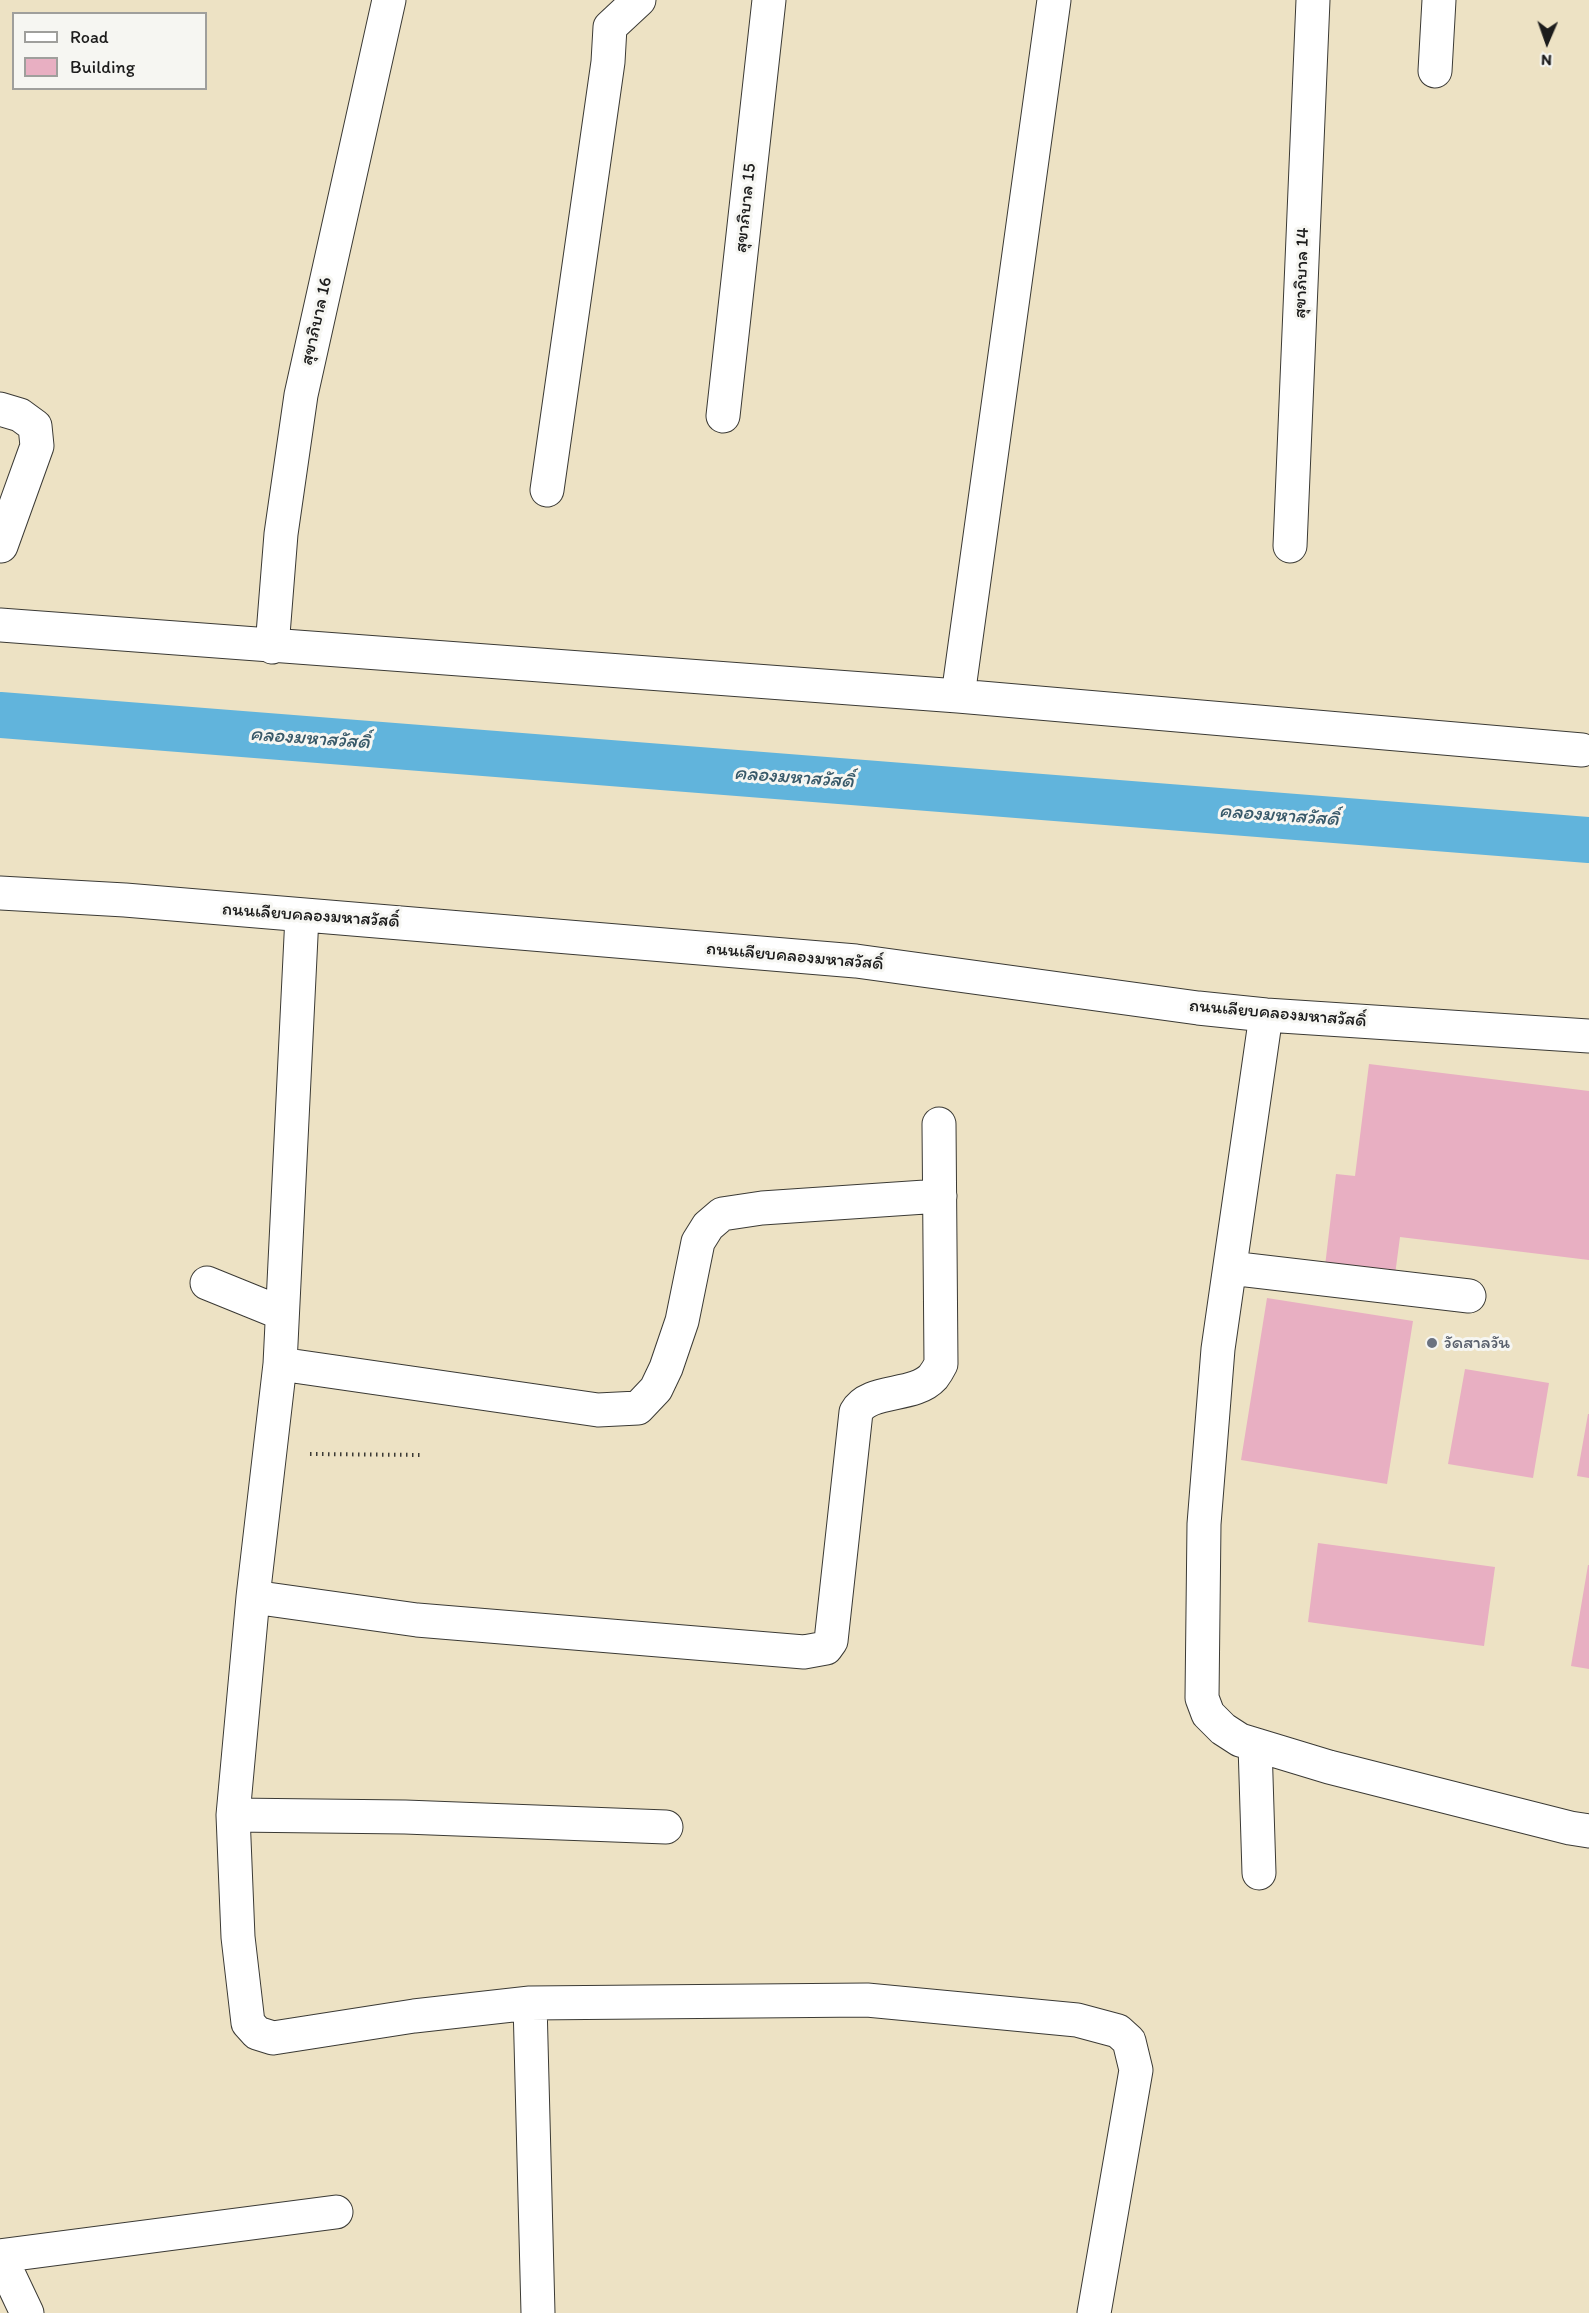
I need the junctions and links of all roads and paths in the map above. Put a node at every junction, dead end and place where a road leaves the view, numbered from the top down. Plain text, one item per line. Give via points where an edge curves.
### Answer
1 (389, 0) edge
2 (639, 0) edge
3 (769, 0) edge
4 (1054, 0) edge
5 (1313, 0) edge
6 (1439, 0) edge
7 (1435, 71) dead end
8 (0, 409) edge
9 (723, 416) dead end
10 (547, 490) dead end
11 (0, 546) edge
12 (1290, 546) dead end
13 (0, 625) edge
14 (273, 647) junction
15 (958, 696) junction
16 (1582, 750) dead end
17 (0, 892) edge
18 (302, 916) junction
19 (1266, 1015) junction
20 (1589, 1036) edge
21 (939, 1124) dead end
22 (940, 1196) junction
23 (1230, 1268) junction
24 (207, 1283) dead end
25 (1469, 1296) dead end
26 (281, 1313) junction
27 (280, 1364) junction
28 (270, 1454) junction
29 (422, 1455) dead end
30 (253, 1597) junction
31 (1255, 1745) junction
32 (233, 1815) junction
33 (666, 1827) dead end
34 (1589, 1831) edge
35 (1259, 1873) dead end
36 (530, 2003) junction
37 (336, 2212) dead end
38 (0, 2256) edge
39 (27, 2313) edge
40 (538, 2313) edge
41 (1094, 2313) edge

1 - 14 street, สุขาภิบาล 16 via 301,396 281,534
2 - 10 street via 610,27
3 - 9 street, สุขาภิบาล 15
4 - 15 street
5 - 12 street, สุขาภิบาล 14
6 - 7 street
8 - 11 street via 20,415 35,426 37,446
13 - 14 street
14 - 15 street
15 - 16 street
17 - 18 street, ถนนเลียบคลองมหาสวัสดิ์
18 - 19 street, ถนนเลียบคลองมหาสวัสดิ์ via 856,961
18 - 26 street
19 - 20 street, ถนนเลียบคลองมหาสวัสดิ์
19 - 23 street
21 - 22 street
22 - 27 street via 722,1214 698,1242 682,1321 666,1368 656,1389 638,1408 598,1410
22 - 30 street via 941,1364 933,1377 921,1385 870,1399 856,1412 831,1641 826,1648 804,1652 417,1620
23 - 25 street
23 - 31 street via 1218,1349 1204,1524 1202,1698 1208,1714 1222,1729
24 - 26 street
26 - 27 street
27 - 28 street
28 - 29 path
28 - 30 street
30 - 32 street
31 - 34 street
31 - 35 street
32 - 33 street
32 - 36 street via 248,2023 257,2033 273,2038
36 - 40 street
36 - 41 street via 867,2000 1077,2020 1118,2031 1129,2041 1136,2070
37 - 38 street
38 - 39 street

